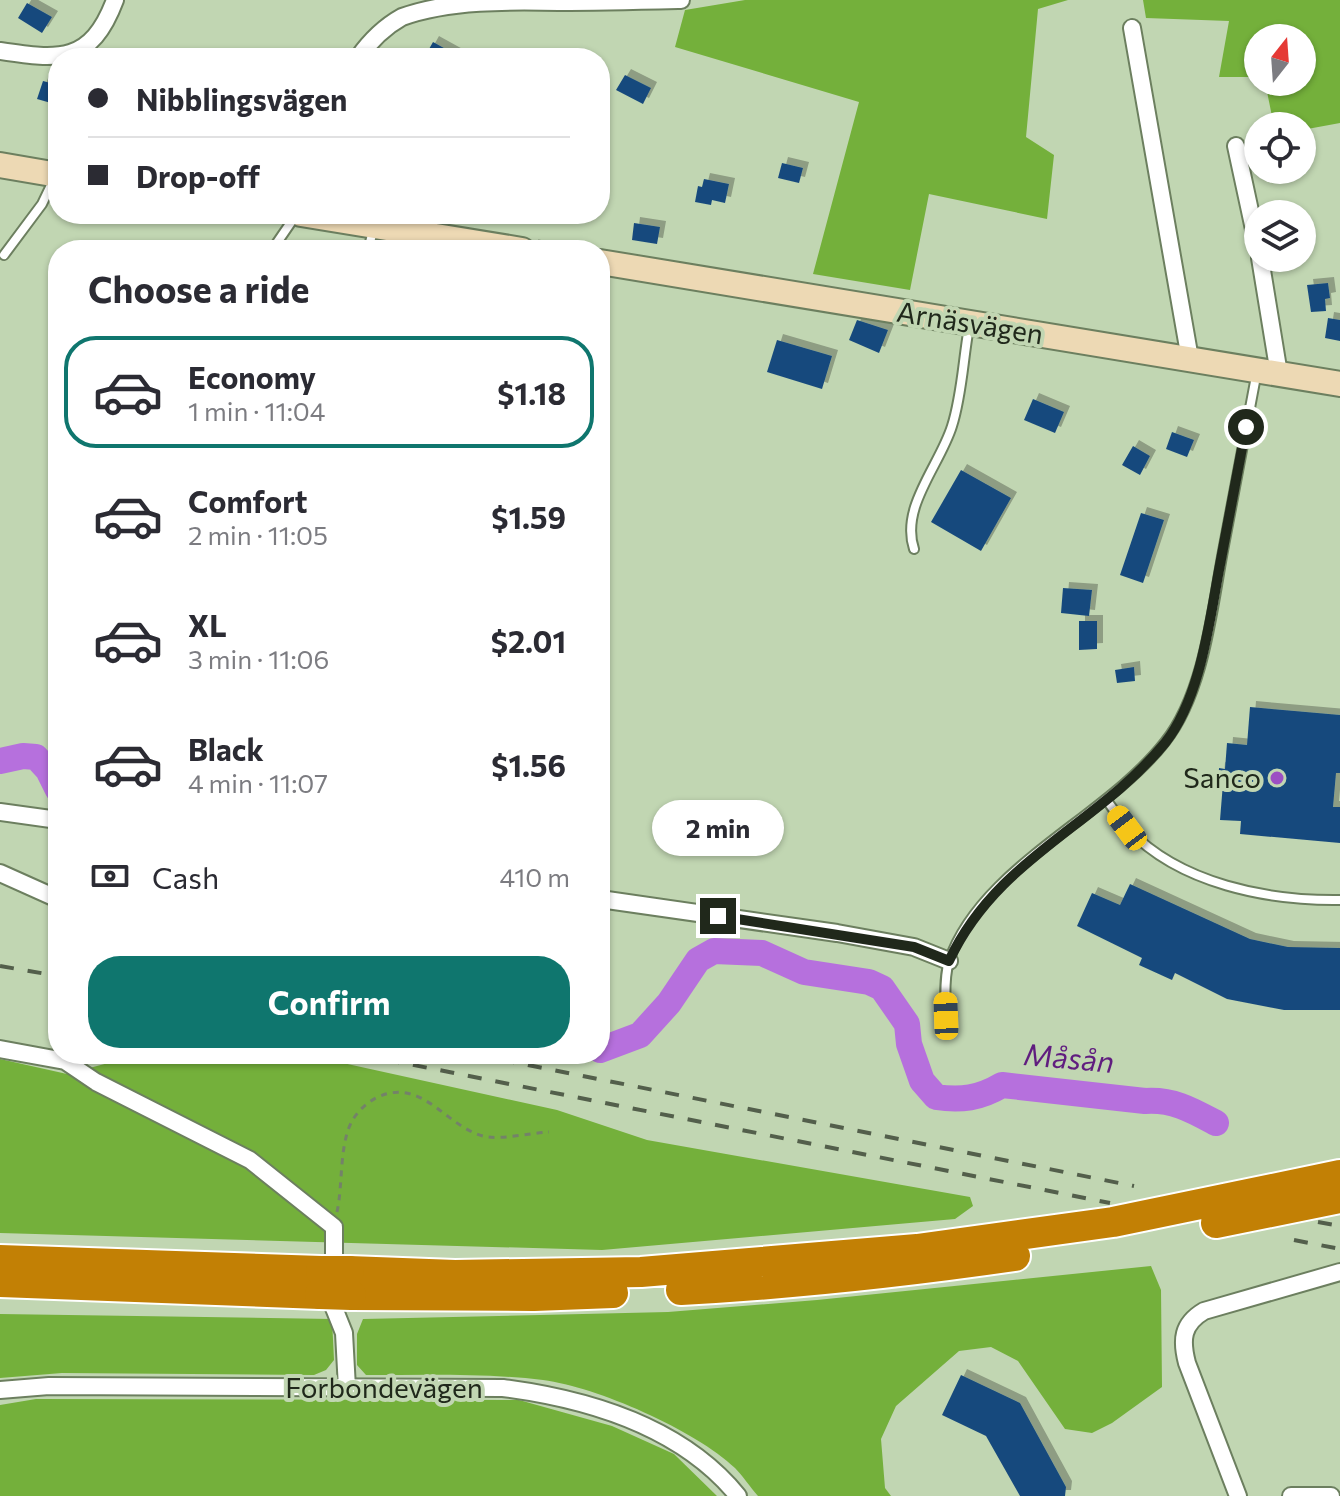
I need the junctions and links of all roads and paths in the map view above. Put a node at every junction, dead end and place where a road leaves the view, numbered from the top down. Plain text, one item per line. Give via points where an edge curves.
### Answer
1 (115, 0) edge
2 (681, 0) edge
3 (494, 1) edge
4 (1132, 28) dead end
5 (83, 48) edge
6 (366, 48) edge
7 (0, 51) edge
8 (48, 57) edge
9 (1236, 146) dead end
10 (0, 165) edge
11 (48, 173) edge
12 (48, 192) edge
13 (1248, 200) edge
14 (302, 224) edge
15 (335, 224) edge
16 (371, 238) edge
17 (283, 240) edge
18 (396, 240) edge
19 (4, 255) dead end
20 (610, 264) edge
21 (1261, 272) edge
22 (969, 323) junction
23 (1190, 359) junction
24 (1268, 372) junction
25 (1340, 384) edge
26 (914, 549) dead end
27 (1106, 799) junction
28 (0, 812) edge
29 (48, 819) edge
30 (0, 873) edge
31 (48, 895) edge
32 (610, 900) edge
33 (1340, 900) edge
34 (949, 961) junction
35 (946, 1016) dead end
36 (0, 1049) edge
37 (48, 1055) edge
38 (73, 1064) edge
39 (549, 1132) dead end
40 (1340, 1175) edge
41 (1340, 1198) edge
42 (334, 1227) junction
43 (0, 1260) edge
44 (1340, 1272) edge
45 (0, 1282) edge
46 (335, 1283) junction
47 (347, 1388) junction
48 (0, 1390) edge
49 (738, 1496) edge
50 (1238, 1496) edge
51 (1291, 1496) edge
52 (1331, 1496) edge

1 - 5 street via 105,25
2 - 3 street
3 - 6 street via 438,4 403,16
4 - 23 street
7 - 8 street
9 - 13 street
10 - 11 street
12 - 19 lane
14 - 17 lane
15 - 16 street
16 - 18 street
20 - 22 street, Arnäsvägen
21 - 24 street
22 - 23 street, Arnäsvägen
22 - 26 lane via 951,430 913,512
23 - 24 street, Arnäsvägen
24 - 25 street, Arnäsvägen
24 - 27 lane via 1197,675 1166,741
27 - 33 lane via 1144,844 1205,877 1262,895
27 - 34 lane via 1001,885 962,933
28 - 29 street
30 - 31 street
32 - 34 street via 837,933 914,947
34 - 35 lane
36 - 37 street
38 - 42 street via 96,1082 250,1160
39 - 42 path via 487,1137 412,1094 390,1092 367,1102 351,1122
40 - 46 highway via 1113,1222 917,1249 641,1272
41 - 46 highway via 1114,1242 920,1270 765,1285 472,1297
42 - 47 street via 334,1308 344,1333
43 - 46 highway
44 - 50 street via 1204,1311 1185,1330 1187,1363
45 - 46 highway
47 - 48 street, Forbondevägen
47 - 49 street, Forbondevägen via 503,1388 569,1400 673,1441
51 - 52 street

